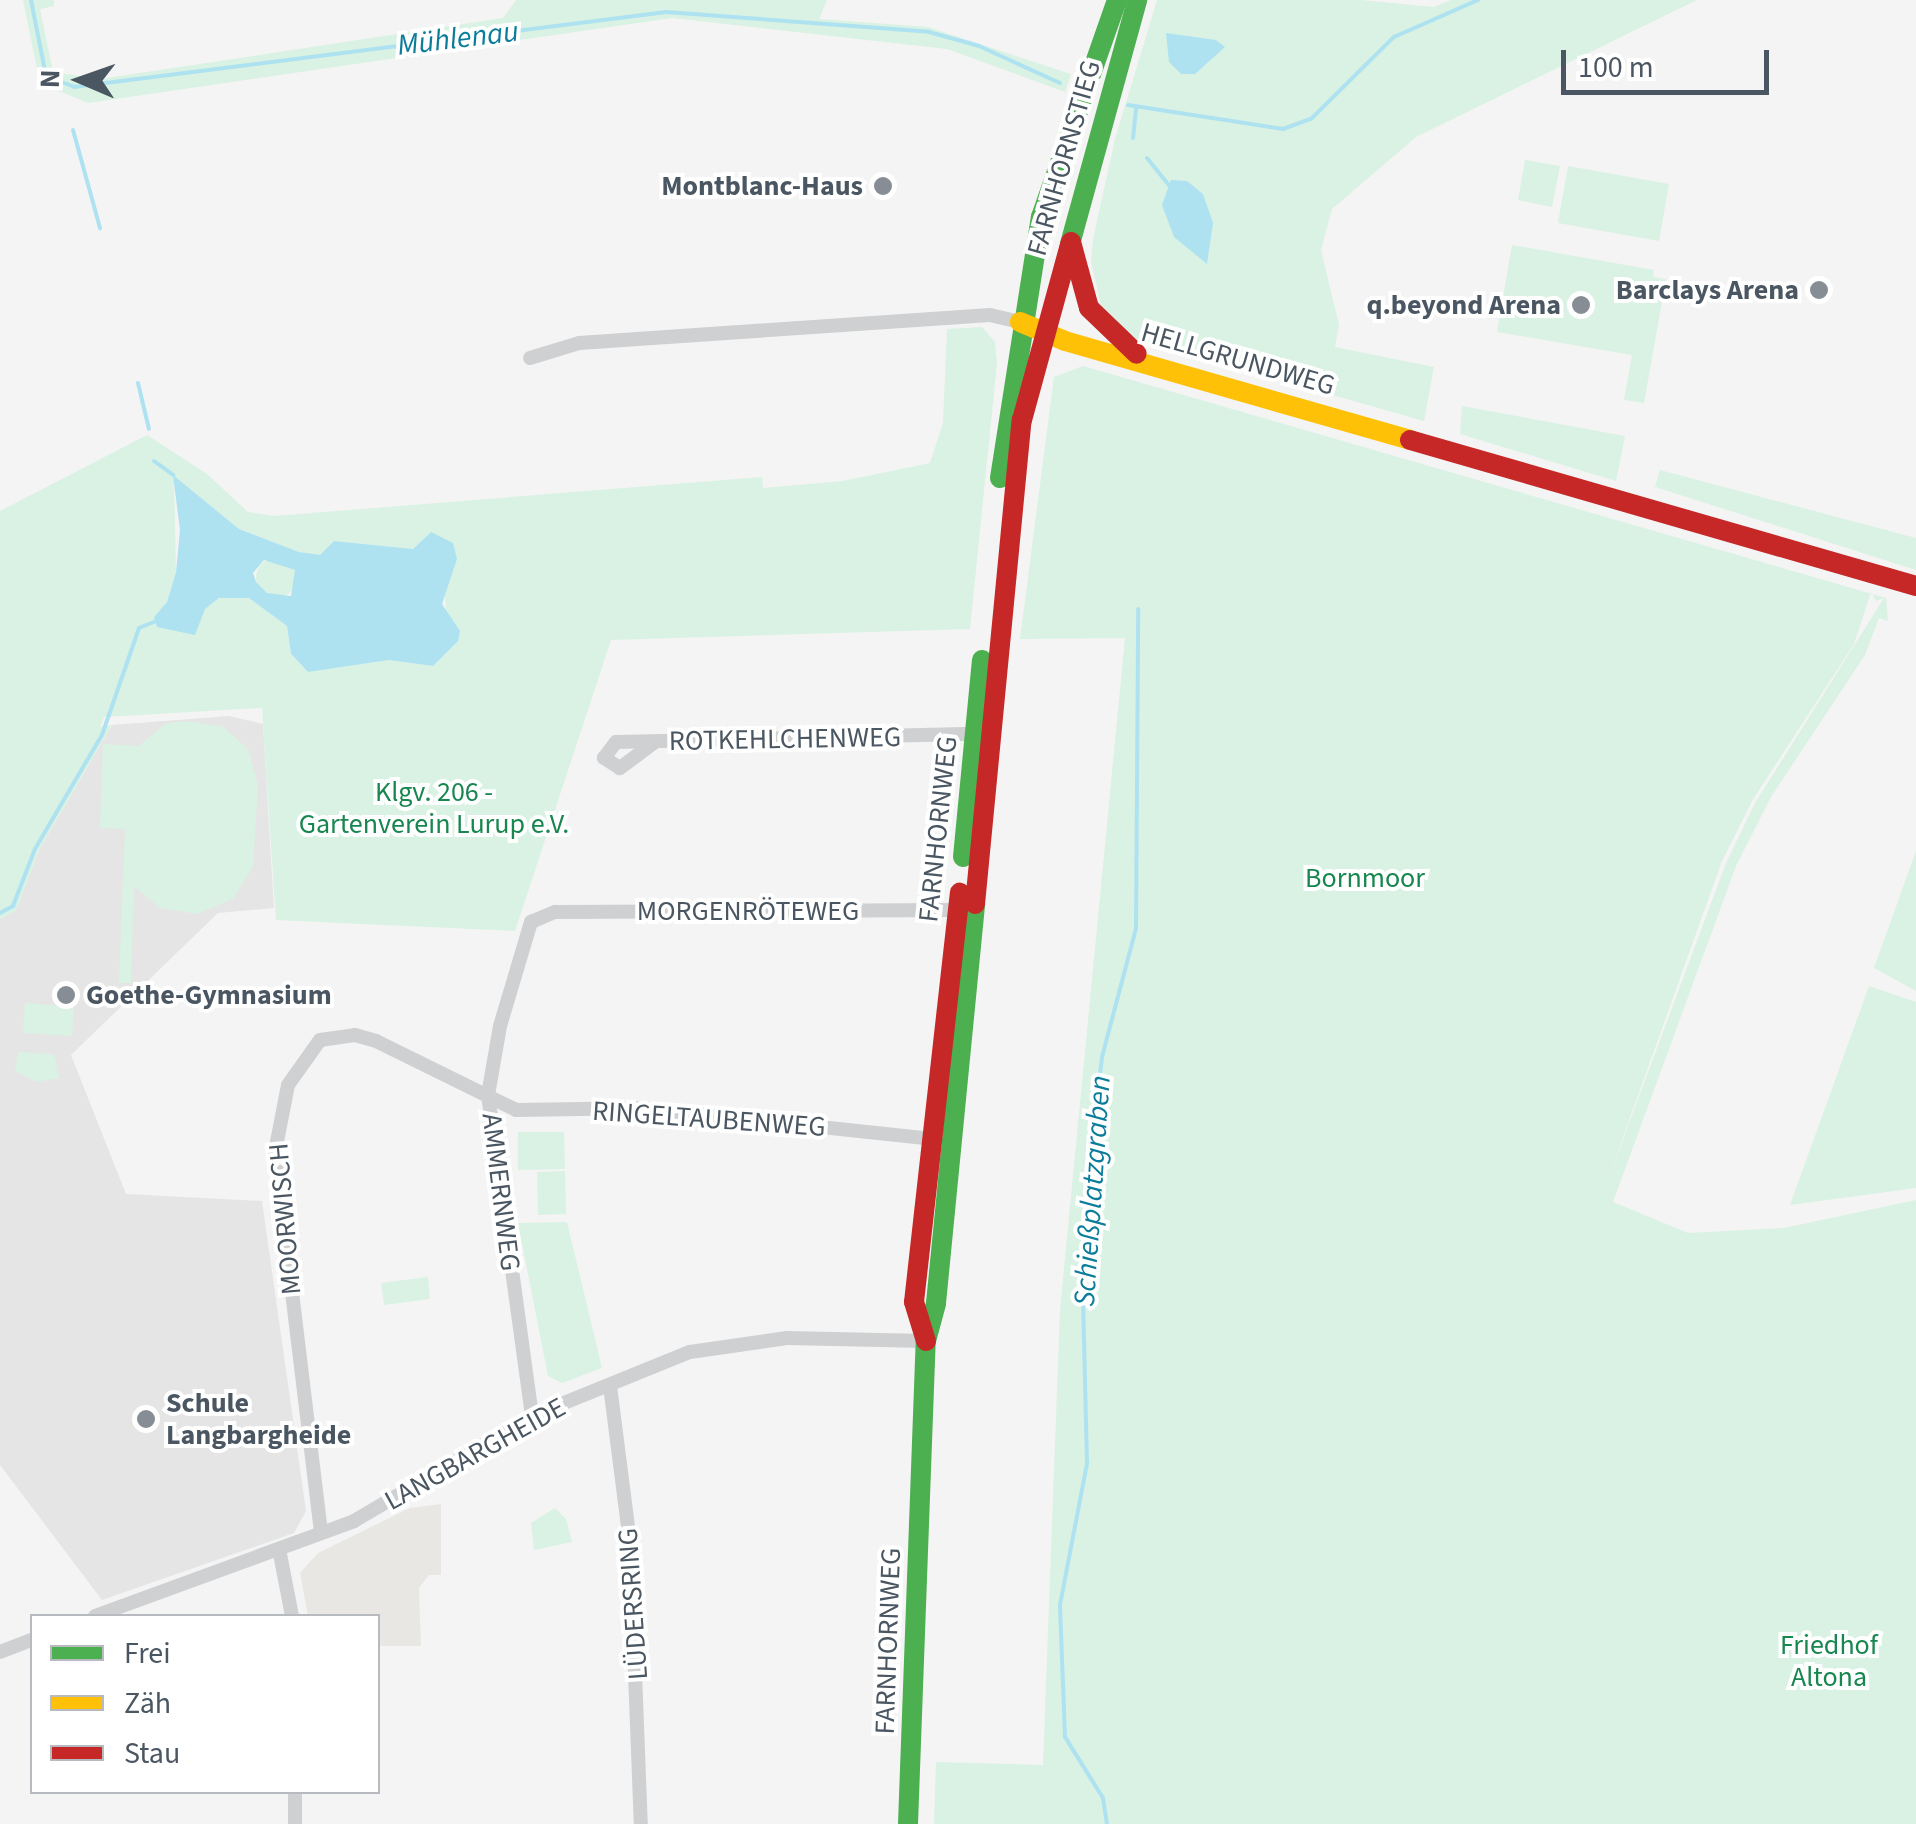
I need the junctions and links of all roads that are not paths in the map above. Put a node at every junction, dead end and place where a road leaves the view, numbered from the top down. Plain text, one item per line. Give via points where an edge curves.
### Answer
1 (1117, 0) edge
2 (1137, 0) edge
3 (1070, 232) junction
4 (1020, 322) junction
5 (1042, 331) junction
6 (530, 358) dead end
7 (1143, 358) junction
8 (1916, 586) edge
9 (975, 734) junction
10 (654, 742) dead end
11 (958, 910) junction
12 (538, 916) joint
13 (488, 1095) junction
14 (934, 1139) junction
15 (926, 1341) junction
16 (610, 1386) junction
17 (532, 1416) junction
18 (321, 1532) junction
19 (280, 1549) junction
20 (100, 1614) edge
21 (292, 1614) edge
22 (30, 1641) edge
23 (0, 1651) edge
24 (295, 1794) edge
25 (294, 1824) edge
26 (640, 1824) edge
27 (908, 1824) edge

1 - 4 main road, FARNHORNSTIEG via 1042,217
2 - 3 main road, FARNHORNSTIEG
3 - 5 main road, FARNHORNSTIEG
3 - 7 main road via 1089,308
4 - 5 main road, HELLGRUNDWEG
4 - 6 street, HELLGRUNDWEG via 990,315 603,341
4 - 9 main road, FARNHORNWEG
5 - 7 main road, HELLGRUNDWEG
5 - 15 main road, FARNHORNWEG via 1015,476 936,1304
7 - 8 main road, HELLGRUNDWEG
9 - 10 street, ROTKEHLCHENWEG
9 - 11 main road, FARNHORNWEG
11 - 12 street, MORGENRÖTEWEG
11 - 14 main road, FARNHORNWEG
12 - 13 street, AMMERNWEG via 524,939
13 - 14 street, RINGELTAUBENWEG via 516,1110 643,1108
13 - 17 street, AMMERNWEG
13 - 18 street, MOORWISCH via 355,1035 310,1047 288,1085 278,1119 276,1187
14 - 15 main road, FARNHORNWEG via 914,1302
15 - 16 street, LANGBARGHEIDE via 818,1337 724,1346 661,1362
15 - 27 main road, FARNHORNWEG
16 - 17 street, LANGBARGHEIDE
16 - 26 street, LÜDERSRING via 630,1543
17 - 18 street, LANGBARGHEIDE via 354,1521
18 - 19 street, LANGBARGHEIDE
19 - 20 street, LANGBARGHEIDE
19 - 21 street
22 - 23 street
24 - 25 street

